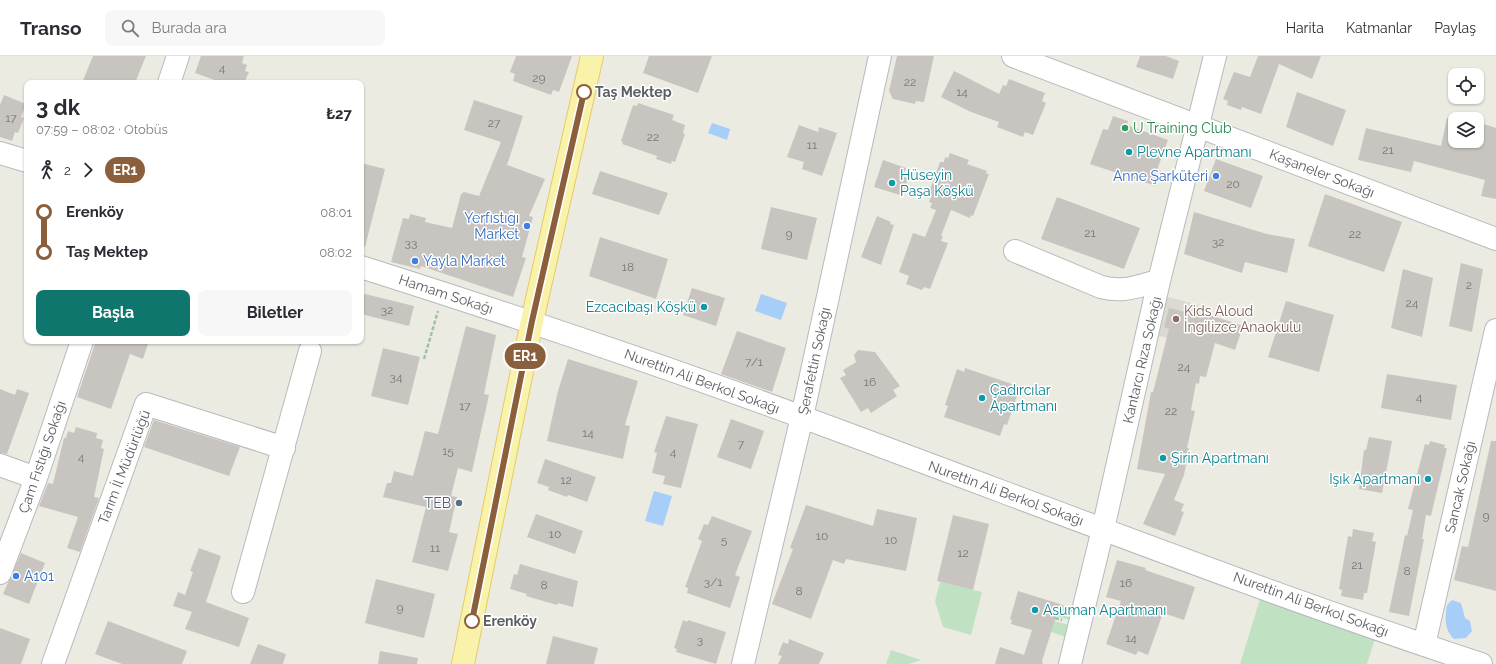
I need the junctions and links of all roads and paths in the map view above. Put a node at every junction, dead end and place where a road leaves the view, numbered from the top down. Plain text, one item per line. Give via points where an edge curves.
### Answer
1 (178, 56) edge
2 (592, 56) edge
3 (880, 56) edge
4 (1013, 56) edge
5 (1215, 56) edge
6 (170, 80) edge
7 (1198, 127) junction
8 (0, 153) edge
9 (24, 160) edge
10 (1496, 239) edge
11 (1015, 251) dead end
12 (364, 268) edge
13 (1159, 282) junction
14 (444, 293) junction
15 (532, 321) junction
16 (1496, 330) edge
17 (81, 344) edge
18 (310, 351) dead end
19 (424, 358) dead end
20 (802, 416) junction
21 (284, 448) junction
22 (0, 465) edge
23 (36, 478) junction
24 (1103, 529) junction
25 (0, 573) edge
26 (243, 592) dead end
27 (1424, 645) junction
28 (53, 664) edge
29 (463, 664) edge
30 (743, 664) edge
31 (1070, 664) edge
32 (1481, 664) edge

1 - 6 street
2 - 15 main road
3 - 20 street, Şerafettin Sokağı
4 - 7 street, Kaşaneler Sokağı
5 - 7 street, Kantarcı Rıza Sokağı
7 - 10 street, Kaşaneler Sokağı
7 - 13 street, Kantarcı Rıza Sokağı
8 - 9 street
11 - 13 street via 1112,290 1125,290
12 - 14 street, Hamam Sokağı
13 - 24 street, Kantarcı Rıza Sokağı
14 - 15 street, Hamam Sokağı
14 - 19 path
15 - 20 street, Nurettin Ali Berkol Sokağı
15 - 29 main road
16 - 27 street, Sancak Sokağı
17 - 23 street, Çam Fıstığı Sokağı
18 - 21 street
20 - 24 street, Nurettin Ali Berkol Sokağı
20 - 30 street, Şerafettin Sokağı
21 - 26 street
21 - 28 street, Tarım İl Müdürlüğü via 146,404
22 - 23 street
23 - 25 street, Çam Fıstığı Sokağı
24 - 27 street, Nurettin Ali Berkol Sokağı
24 - 31 street, Kantarcı Rıza Sokağı
27 - 32 street, Nurettin Ali Berkol Sokağı

